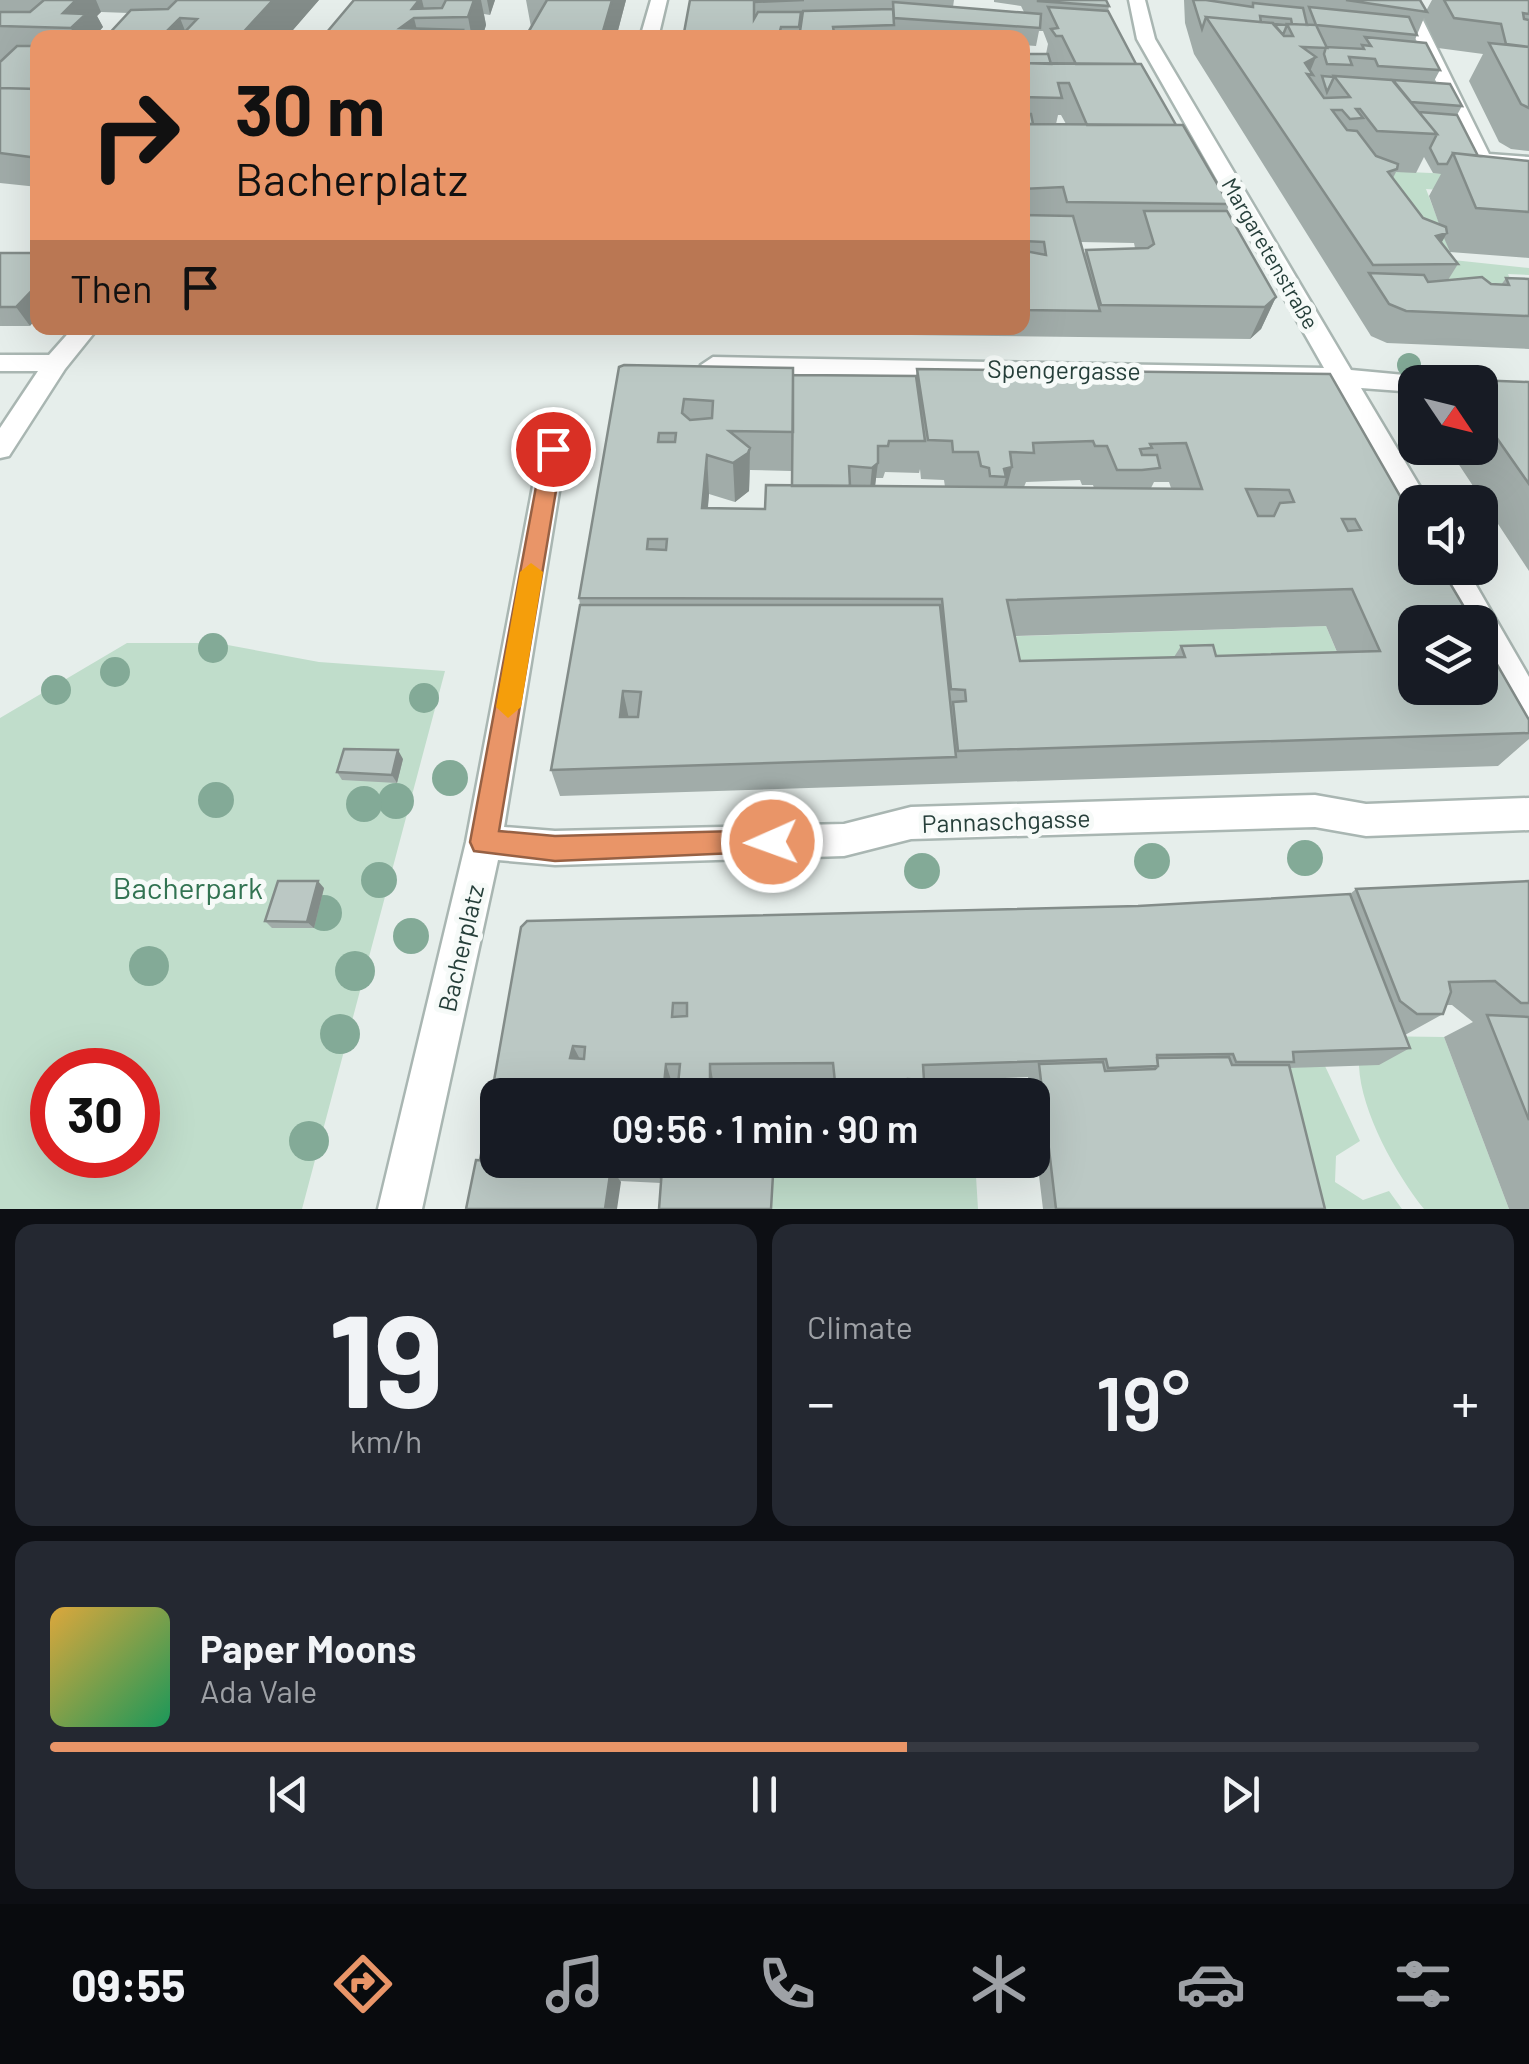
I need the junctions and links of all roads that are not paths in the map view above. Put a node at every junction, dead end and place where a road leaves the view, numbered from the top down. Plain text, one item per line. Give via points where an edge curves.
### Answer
1 (659, 0) edge
2 (1137, 0) edge
3 (1405, 0) edge
4 (652, 30) edge
5 (1529, 163) edge
6 (80, 335) edge
7 (0, 363) edge
8 (56, 363) junction
9 (713, 365) edge
10 (1345, 378) junction
11 (1398, 383) edge
12 (0, 449) edge
13 (553, 449) dead end
14 (1405, 485) edge
15 (1461, 585) edge
16 (1529, 706) edge
17 (1529, 814) edge
18 (484, 842) junction
19 (400, 1209) edge

1 - 4 street
2 - 10 street, Margaretenstraße via 1146,39
3 - 5 street via 1482,159
6 - 8 street
7 - 8 street
8 - 12 street
9 - 10 street, Spengergasse
10 - 11 street, Spengergasse
10 - 14 street, Margaretenstraße
13 - 18 street, Bacherplatz
15 - 16 street
17 - 18 street, Pannaschgasse via 1366,820 1315,811 911,823 844,840 555,848
18 - 19 street, Bacherplatz

